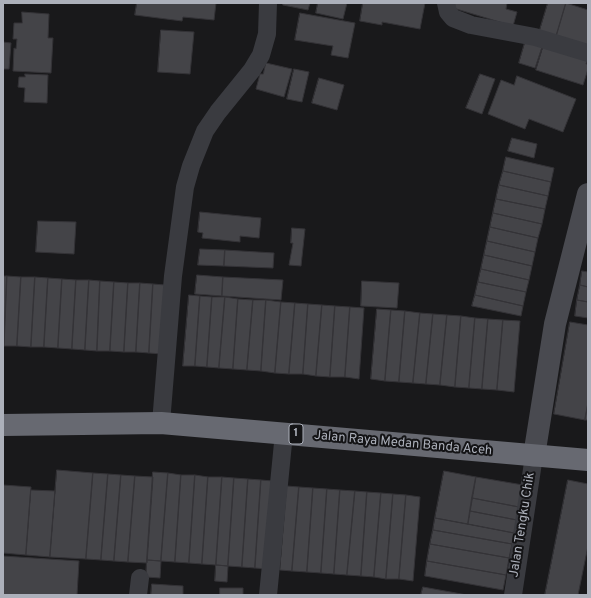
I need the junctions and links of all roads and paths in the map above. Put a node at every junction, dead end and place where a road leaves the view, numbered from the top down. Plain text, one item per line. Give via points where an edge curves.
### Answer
1 (268, 3) edge
2 (446, 3) edge
3 (588, 53) edge
4 (588, 194) edge
5 (161, 423) junction
6 (3, 425) edge
7 (284, 433) junction
8 (534, 456) junction
9 (588, 460) edge
10 (268, 595) edge
11 (513, 595) edge

1 - 5 street via 267,34 261,55 205,131 185,187 173,276
2 - 3 street via 453,18 471,25 535,38
4 - 8 street via 555,324
5 - 6 highway, Jalan Raya Medan Banda Aceh / 1
5 - 7 highway, Jalan Raya Medan Banda Aceh / 1
7 - 8 highway, Jalan Raya Medan Banda Aceh / 1
7 - 10 street
8 - 9 highway, Jalan Raya Medan Banda Aceh / 1
8 - 11 street, Jalan Tengku Chik

